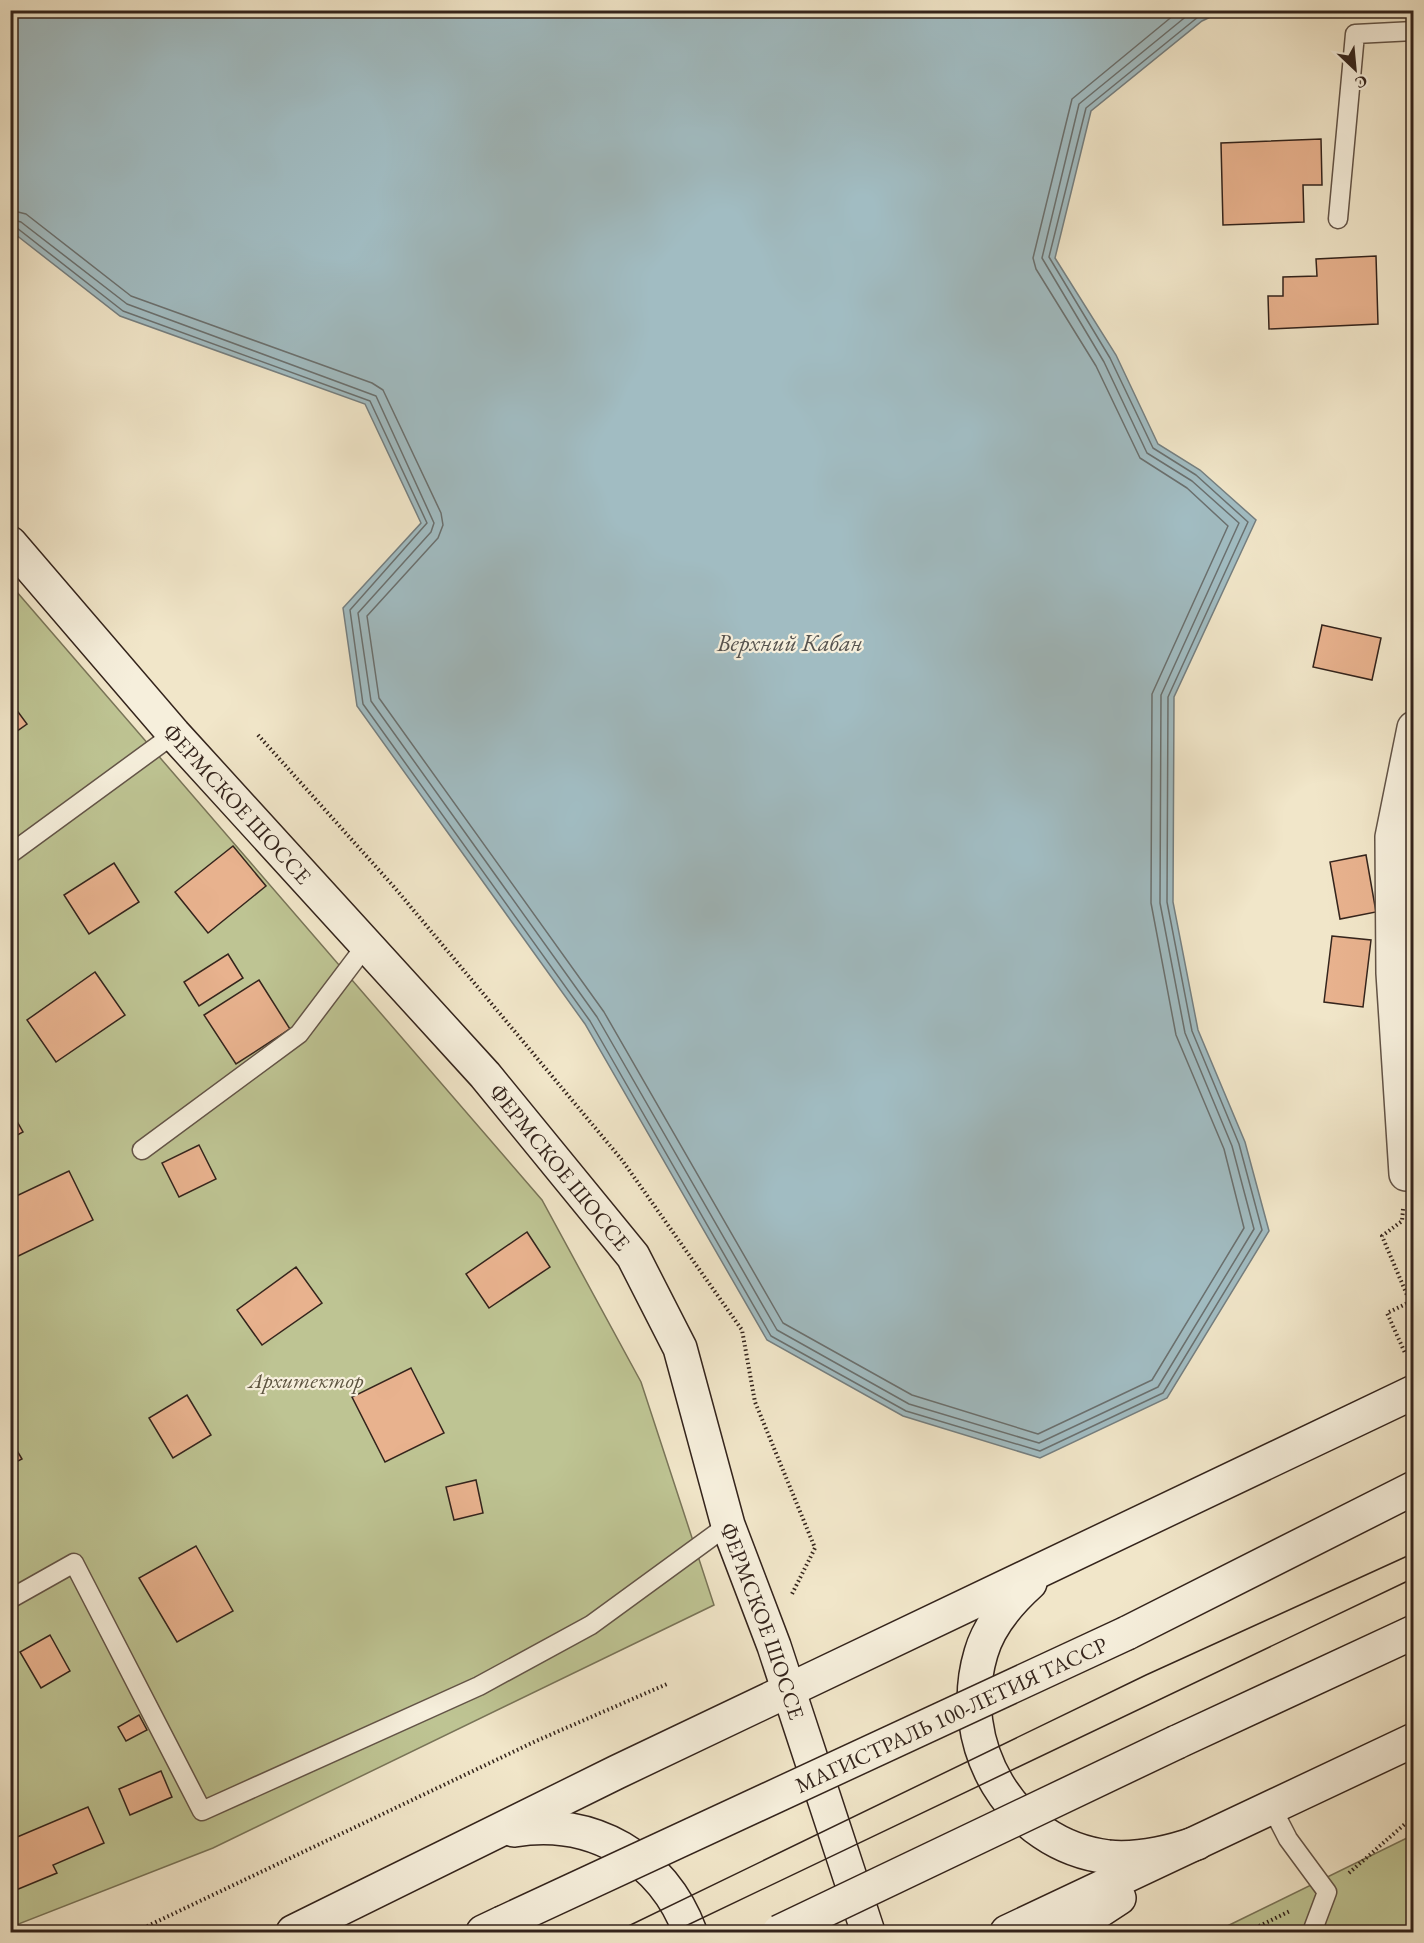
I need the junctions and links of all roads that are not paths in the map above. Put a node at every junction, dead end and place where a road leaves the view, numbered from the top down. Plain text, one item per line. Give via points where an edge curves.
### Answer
1 (1413, 31) edge
2 (1338, 219) dead end
3 (10, 543) edge
4 (1413, 728) edge
5 (174, 734) junction
6 (10, 854) edge
7 (367, 944) junction
8 (142, 1150) dead end
9 (1406, 1174) road end
10 (1413, 1392) edge
11 (1413, 1488) edge
12 (728, 1525) junction
13 (1061, 1562) junction
14 (10, 1599) edge
15 (1413, 1632) edge
16 (788, 1690) junction
17 (1413, 1740) edge
18 (1261, 1813) junction
19 (477, 1842) junction
20 (1197, 1843) junction
21 (493, 1928) edge
22 (293, 1932) edge
23 (690, 1932) edge
24 (780, 1932) edge
25 (868, 1932) edge
26 (1007, 1932) edge
27 (1067, 1932) edge
28 (1312, 1932) edge

1 - 2 lane via 1355,34
3 - 5 main road, ФЕРМСКОЕ ШОССЕ
4 - 9 main road via 1392,837 1393,973
5 - 6 lane
5 - 7 main road, ФЕРМСКОЕ ШОССЕ
7 - 8 lane via 299,1034
7 - 12 main road, ФЕРМСКОЕ ШОССЕ via 485,1075 633,1256 680,1348
10 - 13 main road
11 - 21 main road, МАГИСТРАЛЬ 100-ЛЕТИЯ ТАССР, bridge via 1127,1633
12 - 14 lane via 591,1625 489,1681 202,1811 74,1563
12 - 16 main road, ФЕРМСКОЕ ШОССЕ
13 - 16 main road
13 - 20 main road via 1012,1598 981,1651 973,1711 988,1770 1025,1819 1077,1850 1107,1857 1138,1858
15 - 24 main road, bridge
16 - 19 main road
16 - 25 main road, ФЕРМСКОЕ ШОССЕ
17 - 18 main road
18 - 20 main road
18 - 27 main road
18 - 28 lane via 1288,1839 1327,1892
19 - 22 main road
19 - 23 main road via 505,1831 535,1826 595,1835 622,1847 647,1865 667,1887
20 - 26 main road

